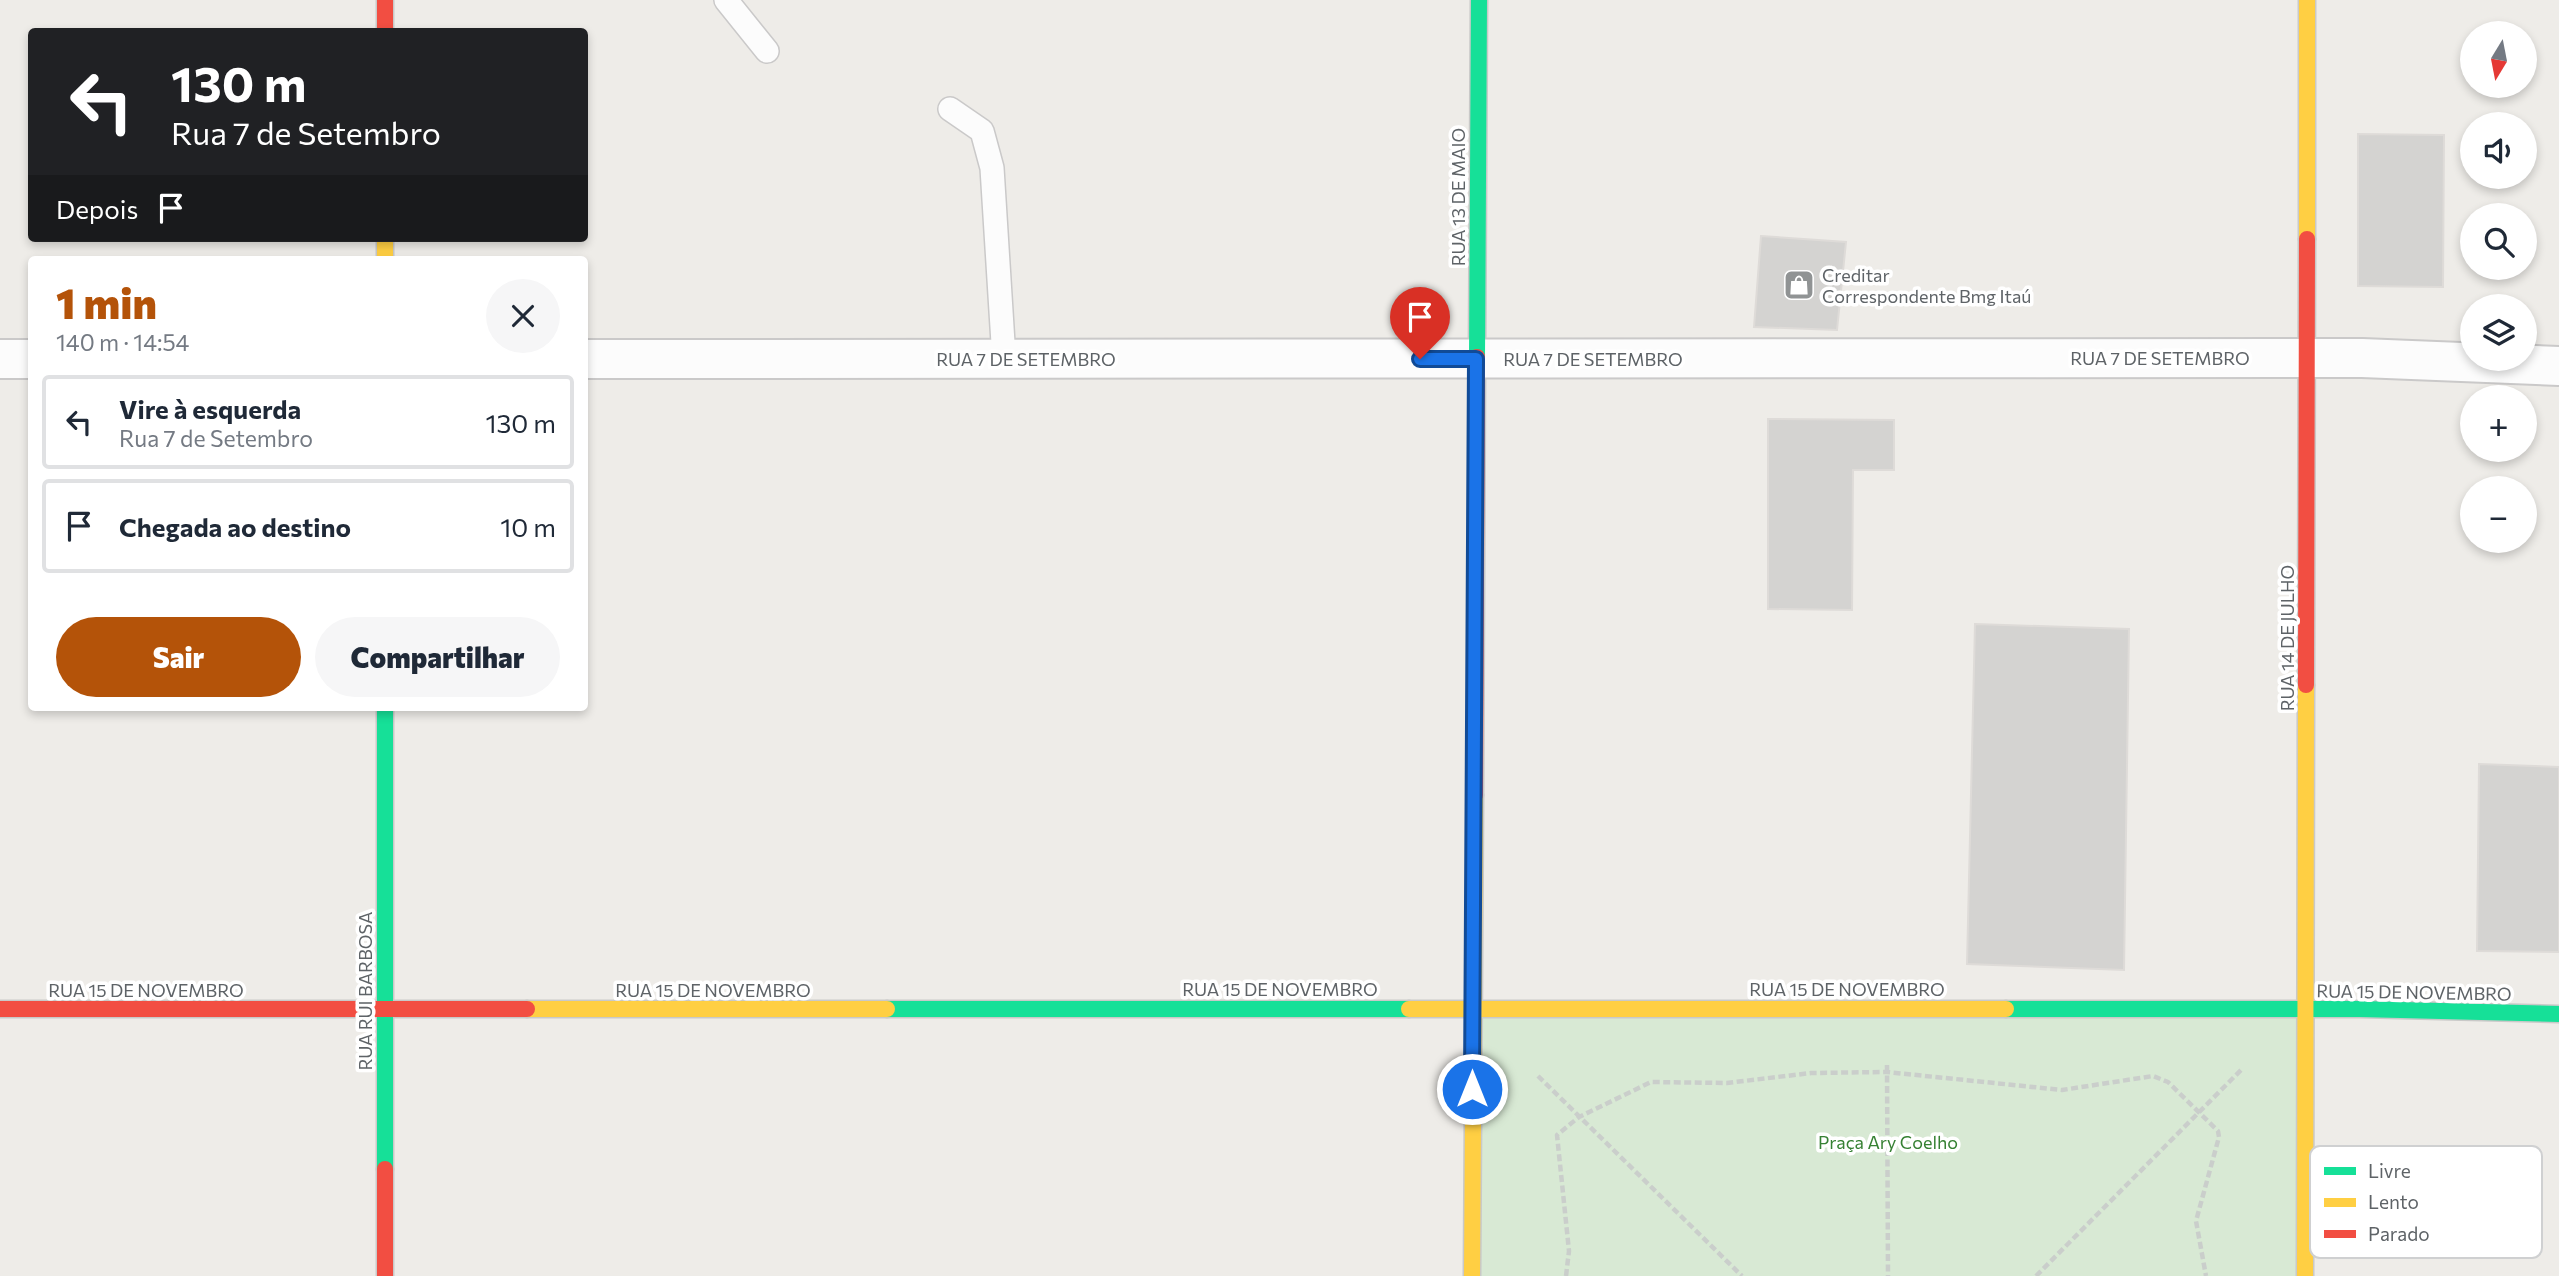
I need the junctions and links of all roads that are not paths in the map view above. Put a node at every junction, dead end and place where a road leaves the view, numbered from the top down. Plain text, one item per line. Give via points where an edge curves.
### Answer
1 (385, 0) edge
2 (726, 0) edge
3 (1479, 0) edge
4 (2307, 0) edge
5 (385, 28) edge
6 (767, 51) dead end
7 (950, 109) dead end
8 (2306, 358) junction
9 (0, 359) edge
10 (28, 359) edge
11 (588, 359) edge
12 (1004, 359) junction
13 (1476, 359) junction
14 (2559, 366) edge
15 (385, 711) edge
16 (0, 1009) edge
17 (385, 1009) junction
18 (1472, 1009) junction
19 (2305, 1009) junction
20 (2559, 1014) edge
21 (385, 1276) edge
22 (1472, 1276) edge
23 (2305, 1276) edge

1 - 5 street
2 - 6 lane
3 - 13 street, RUA 13 DE MAIO
4 - 8 street, RUA 14 DE JULHO
7 - 12 lane via 982,131 992,168
8 - 13 street, RUA 7 DE SETEMBRO
8 - 14 street, RUA 7 DE SETEMBRO
8 - 19 street, RUA 14 DE JULHO
9 - 10 street
11 - 12 street, RUA 7 DE SETEMBRO
12 - 13 street, RUA 7 DE SETEMBRO
13 - 18 street, RUA 13 DE MAIO
15 - 17 street, RUA RUI BARBOSA
16 - 17 street, RUA 15 DE NOVEMBRO
17 - 18 street, RUA 15 DE NOVEMBRO
17 - 21 street, RUA RUI BARBOSA
18 - 19 street, RUA 15 DE NOVEMBRO
18 - 22 street, RUA 13 DE MAIO
19 - 20 street, RUA 15 DE NOVEMBRO
19 - 23 street, RUA 14 DE JULHO

